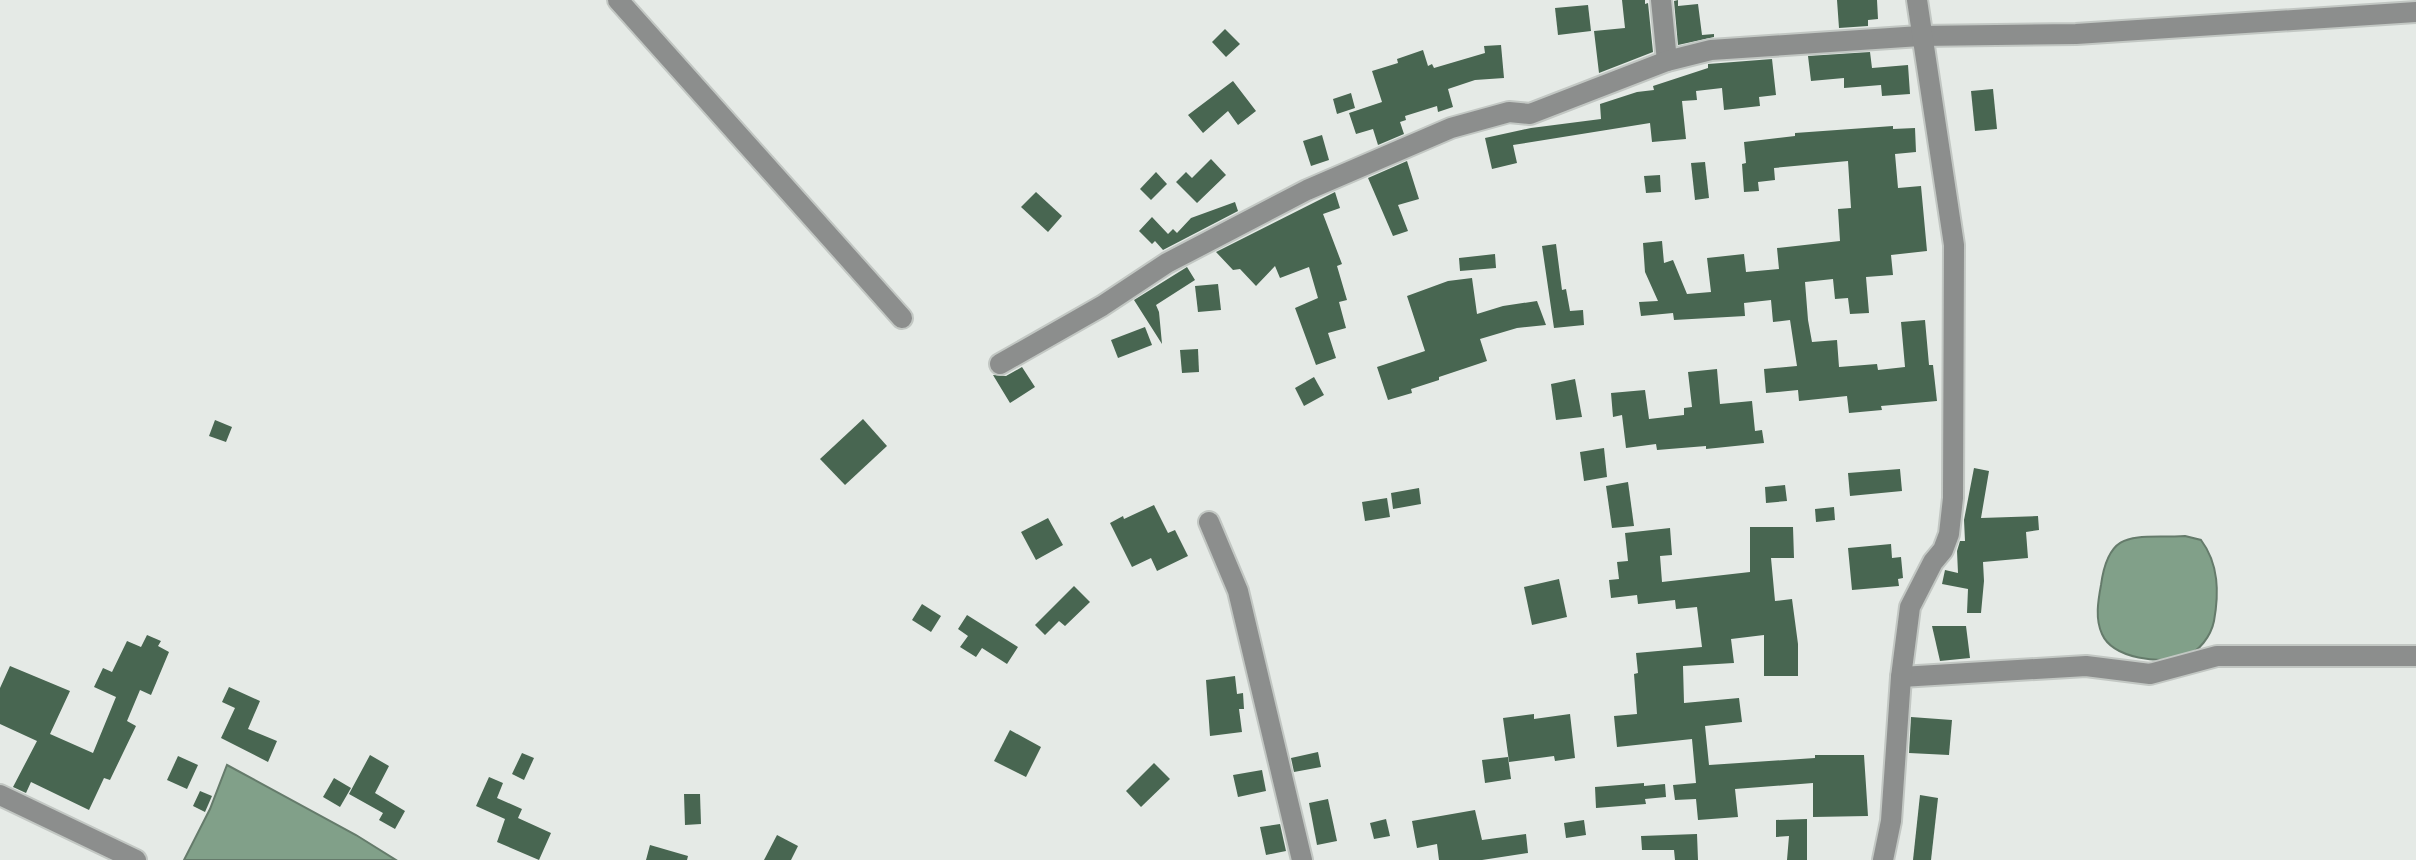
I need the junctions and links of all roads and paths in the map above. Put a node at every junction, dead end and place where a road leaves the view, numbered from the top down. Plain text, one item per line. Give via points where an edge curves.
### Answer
1 (618, 0) edge
2 (1661, 0) edge
3 (1917, 0) edge
4 (2416, 12) edge
5 (1920, 36) junction
6 (1667, 61) junction
7 (902, 318) dead end
8 (1000, 364) dead end
9 (1209, 522) dead end
10 (2416, 656) edge
11 (1901, 677) junction
12 (0, 795) edge
13 (136, 860) edge
14 (1302, 860) edge
15 (1883, 860) edge

1 - 7 street
2 - 6 street
3 - 5 street
4 - 5 street via 2076,34
5 - 6 street via 1711,50
5 - 11 street via 1954,245 1953,498 1943,550 1910,607
6 - 8 street via 1530,114 1509,112 1451,128 1307,190 1167,263
9 - 14 street via 1238,591
10 - 11 street via 2217,656 2150,674 2086,666
11 - 15 street via 1891,821
12 - 13 street

